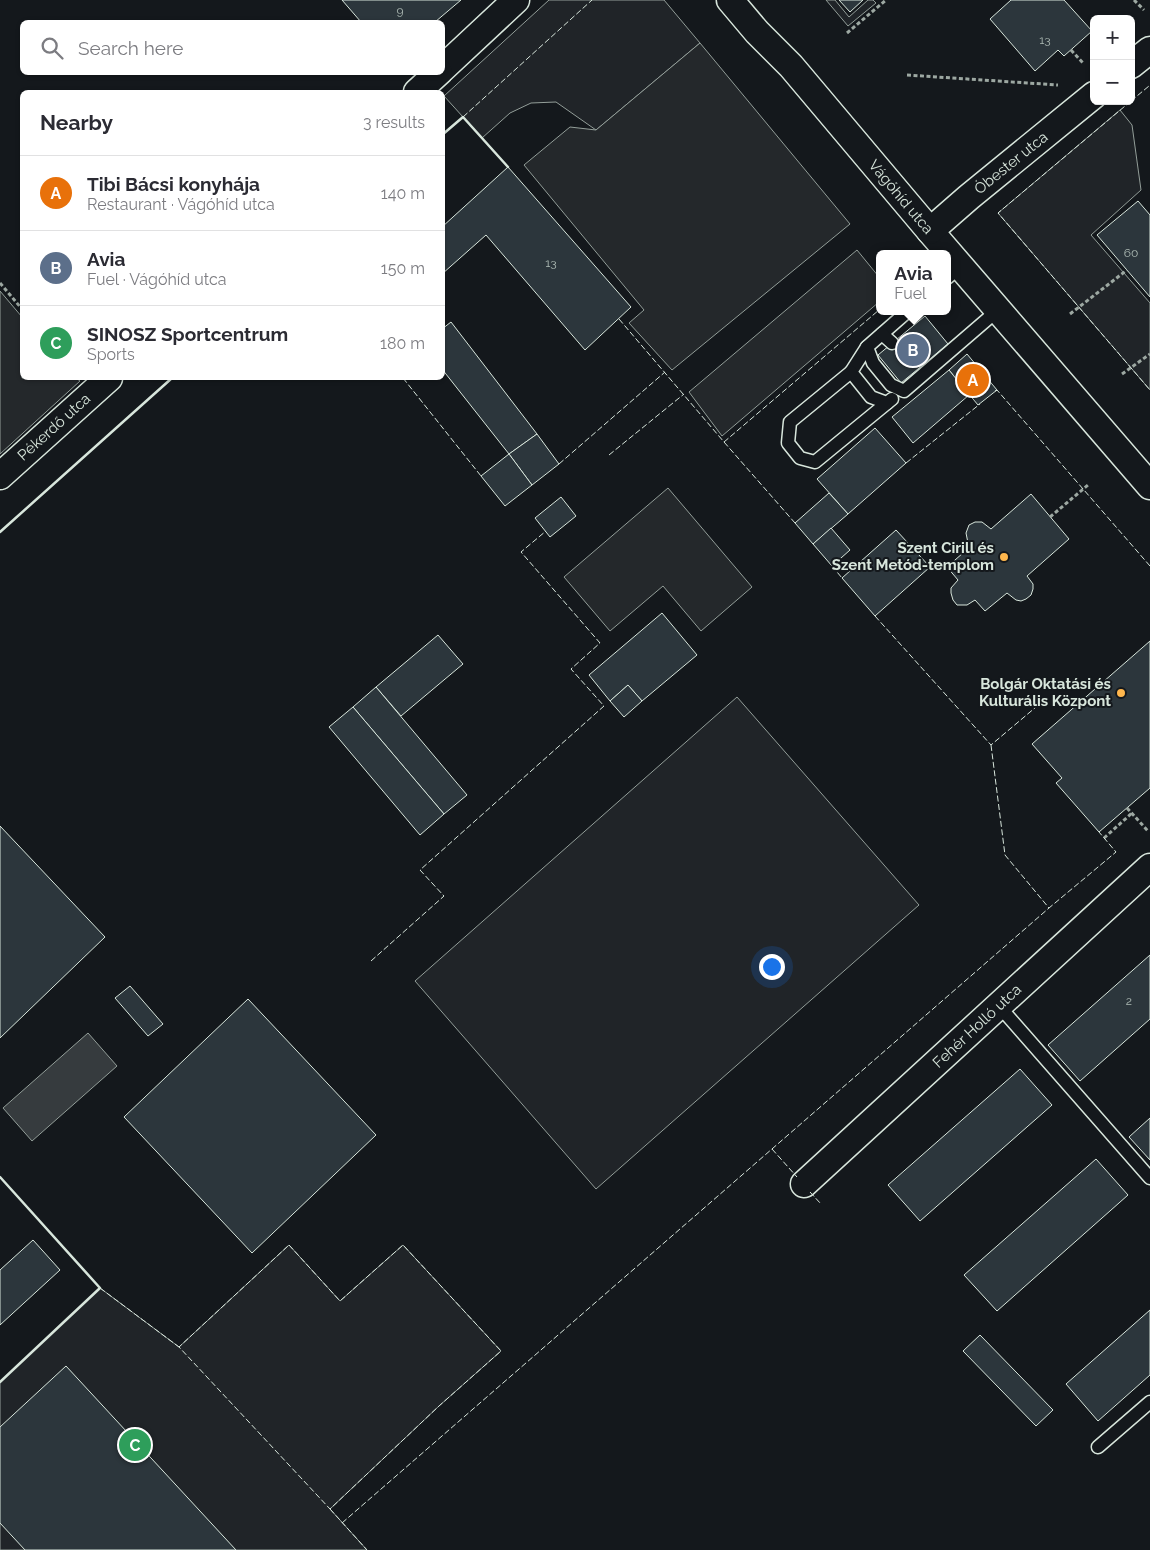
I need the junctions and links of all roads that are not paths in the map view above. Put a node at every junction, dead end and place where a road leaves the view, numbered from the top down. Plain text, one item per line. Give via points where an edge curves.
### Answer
1 (516, 0) edge
2 (730, 0) edge
3 (1150, 50) edge
4 (1135, 62) edge
5 (445, 66) edge
6 (436, 75) edge
7 (419, 90) edge
8 (1090, 99) edge
9 (930, 231) junction
10 (941, 250) edge
11 (954, 272) edge
12 (998, 310) junction
13 (903, 315) edge
14 (882, 334) junction
15 (892, 343) dead end
16 (867, 347) junction
17 (851, 372) junction
18 (107, 380) edge
19 (904, 391) junction
20 (887, 403) junction
21 (0, 476) edge
22 (1150, 486) edge
23 (1150, 867) edge
24 (999, 1006) junction
25 (1150, 1178) edge
26 (804, 1184) dead end
27 (1150, 1402) edge
28 (1098, 1447) dead end

1 - 5 street
2 - 9 street, Vágóhíd utca via 791,66
3 - 4 street
6 - 7 street
8 - 9 street, Óbester utca
9 - 10 street, Vágóhíd utca
11 - 12 street, Vágóhíd utca
12 - 19 lane via 919,373
12 - 22 street, Vágóhíd utca
13 - 14 lane
14 - 15 lane
14 - 16 lane
16 - 17 lane
16 - 19 lane via 873,363 891,385
17 - 20 lane via 871,397
17 - 20 lane via 790,422 788,443 800,458 815,462
18 - 21 street, Pékerdő utca
19 - 20 lane
23 - 24 street, Fehér Holló utca
24 - 25 lane
24 - 26 street, Fehér Holló utca
27 - 28 lane

